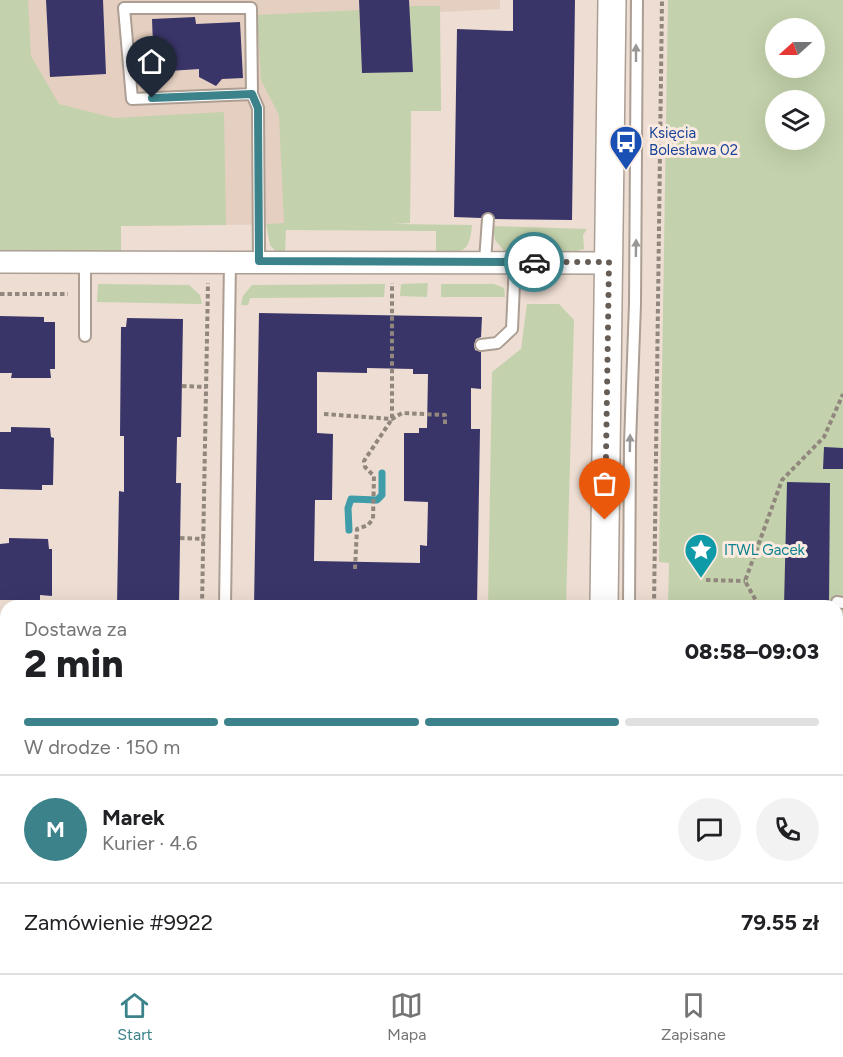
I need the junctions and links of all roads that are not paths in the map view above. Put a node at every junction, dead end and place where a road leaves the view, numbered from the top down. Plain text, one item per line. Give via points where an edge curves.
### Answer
1 (612, 0) edge
2 (637, 0) edge
3 (252, 94) junction
4 (488, 219) dead end
5 (259, 261) junction
6 (485, 261) junction
7 (0, 262) edge
8 (515, 262) junction
9 (609, 262) junction
10 (230, 270) junction
11 (85, 271) junction
12 (85, 336) dead end
13 (482, 345) dead end
14 (225, 600) edge
15 (604, 600) edge
16 (629, 600) edge

1 - 9 street
16 -> 2 lane
3 - 3 lane via 251,8 124,8 132,99
3 - 5 lane via 258,108
4 - 6 lane
5 - 6 street
5 - 10 street
6 - 8 street
7 - 11 street
8 - 9 street
8 - 13 lane via 512,329 496,343
9 - 15 street
10 - 11 street
10 - 14 lane
11 - 12 lane

